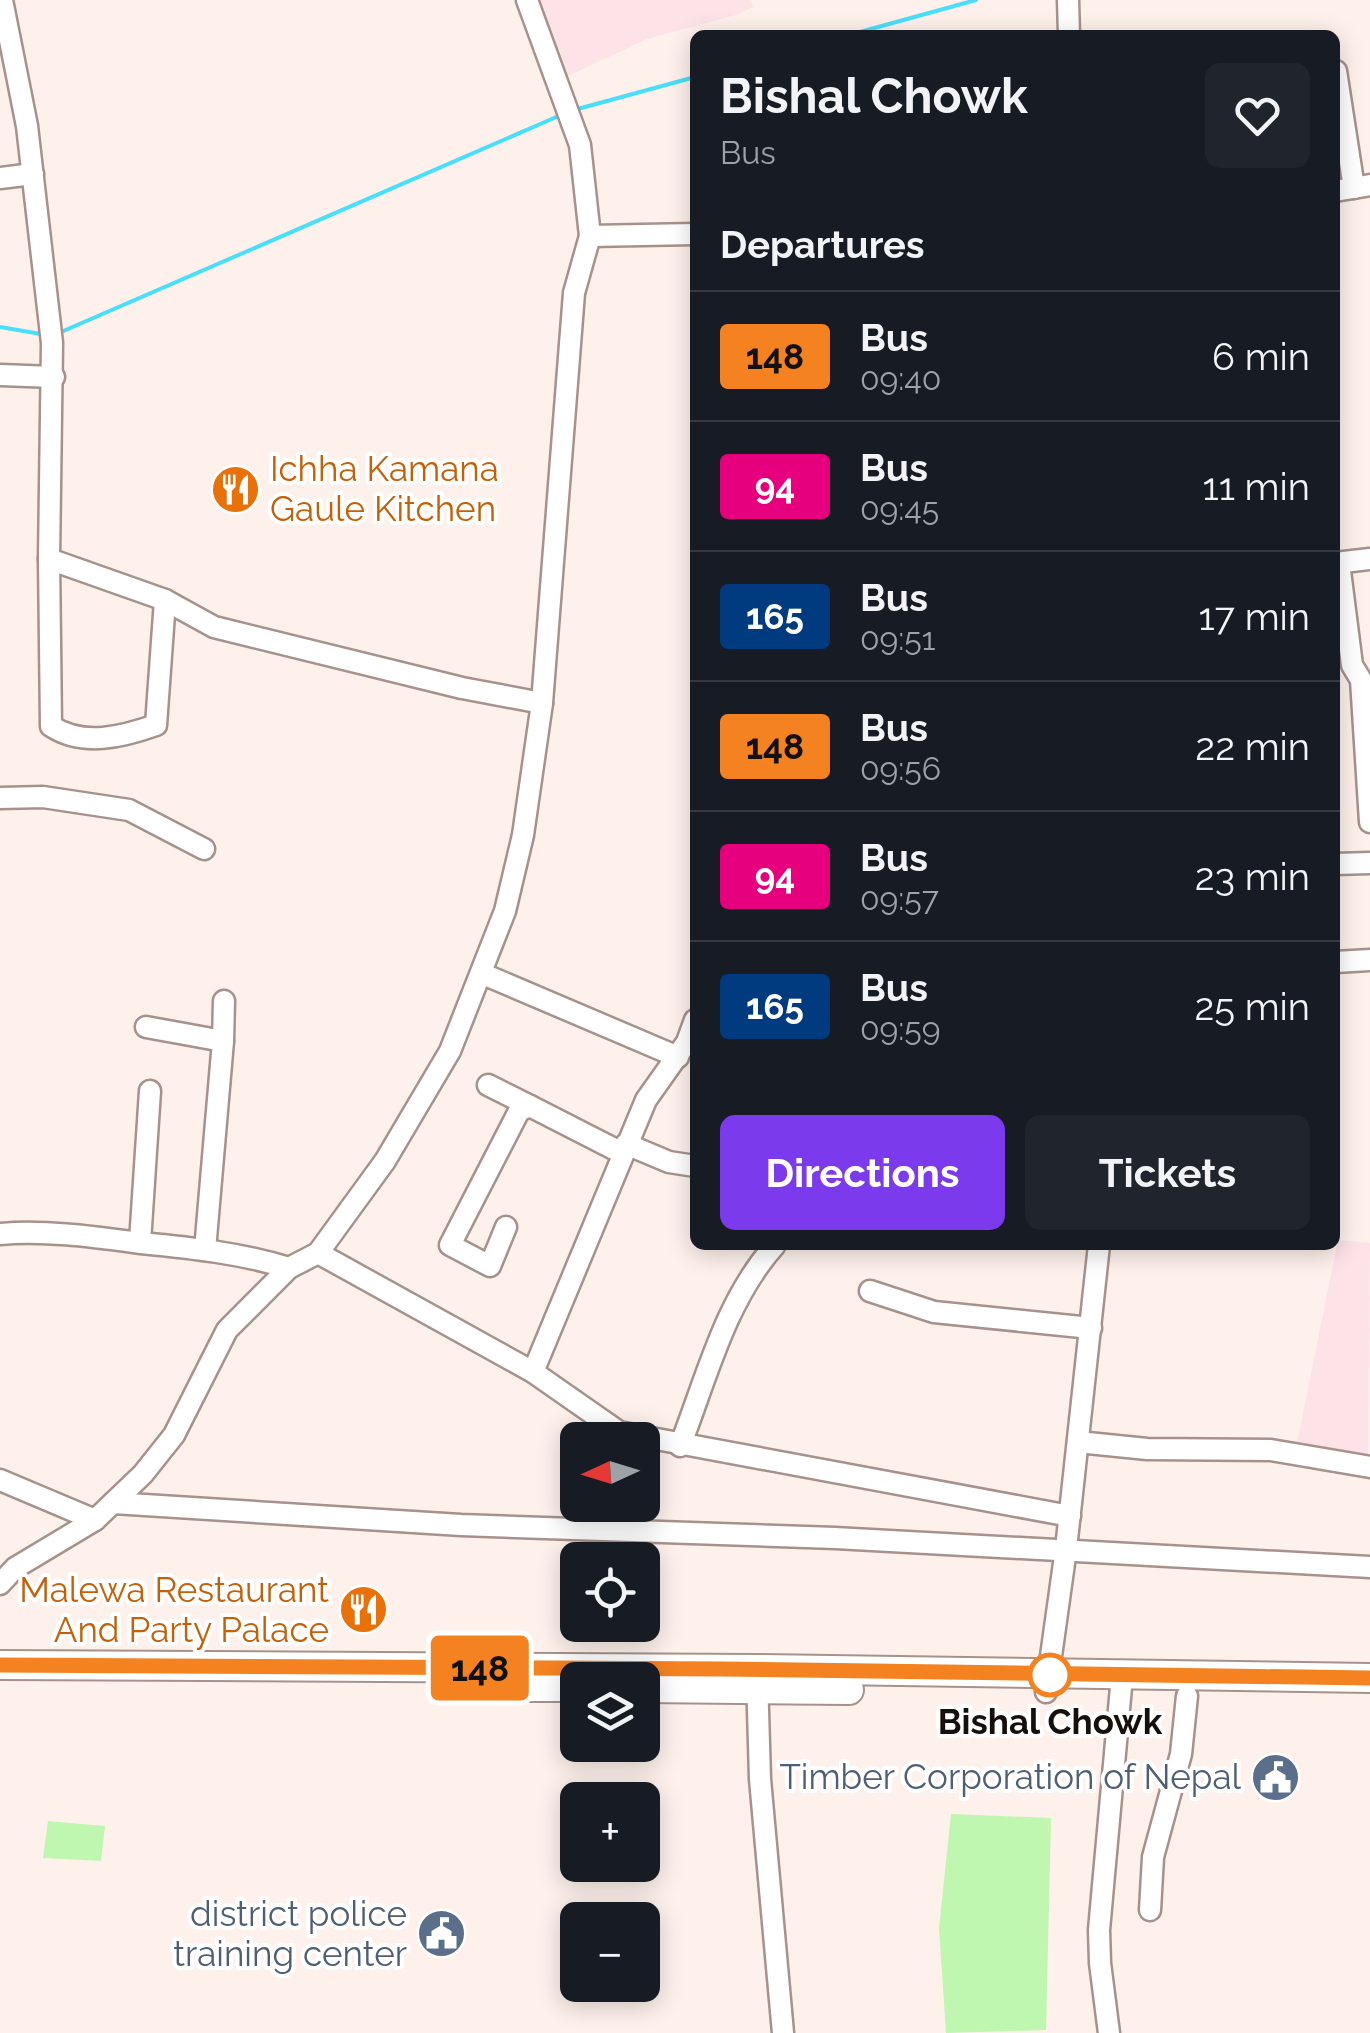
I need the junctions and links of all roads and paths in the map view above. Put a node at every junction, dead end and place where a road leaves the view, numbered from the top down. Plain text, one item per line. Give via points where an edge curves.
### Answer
1 (2, 0) edge
2 (527, 0) edge
3 (1068, 0) edge
4 (1068, 30) edge
5 (1340, 99) edge
6 (33, 174) junction
7 (0, 178) edge
8 (1353, 188) edge
9 (690, 234) edge
10 (590, 236) junction
11 (0, 375) edge
12 (54, 377) junction
13 (48, 559) junction
14 (1370, 559) edge
15 (1340, 563) edge
16 (1340, 583) edge
17 (165, 600) junction
18 (1359, 673) junction
19 (1340, 676) edge
20 (542, 704) junction
21 (1368, 738) edge
22 (0, 798) edge
23 (1370, 822) edge
24 (204, 849) dead end
25 (1370, 863) edge
26 (1340, 864) edge
27 (1370, 960) edge
28 (1340, 962) edge
29 (483, 974) junction
30 (224, 1001) dead end
31 (146, 1027) dead end
32 (690, 1034) edge
33 (223, 1041) junction
34 (678, 1057) junction
35 (488, 1085) dead end
36 (150, 1090) dead end
37 (530, 1106) junction
38 (624, 1148) junction
39 (690, 1165) edge
40 (506, 1227) dead end
41 (0, 1234) edge
42 (140, 1242) junction
43 (205, 1250) junction
44 (771, 1250) edge
45 (1099, 1250) edge
46 (318, 1254) junction
47 (289, 1268) junction
48 (870, 1291) dead end
49 (1091, 1328) junction
50 (533, 1372) junction
51 (1078, 1442) junction
52 (680, 1446) junction
53 (1370, 1468) edge
54 (0, 1480) edge
55 (113, 1503) junction
56 (1070, 1516) junction
57 (95, 1520) junction
58 (1066, 1549) junction
59 (1370, 1567) edge
60 (0, 1584) edge
61 (0, 1665) edge
62 (1370, 1678) edge
63 (757, 1679) junction
64 (0, 1683) edge
65 (1047, 1684) junction
66 (1120, 1685) junction
67 (560, 1687) edge
68 (660, 1687) edge
69 (1370, 1694) edge
70 (1187, 1696) junction
71 (1150, 1910) dead end
72 (783, 2033) edge
73 (1109, 2033) edge

1 - 6 street
2 - 10 street via 580,145
3 - 4 street
5 - 8 street
6 - 7 street
6 - 12 street
9 - 10 street
10 - 20 street via 574,293
11 - 12 street
12 - 13 street
13 - 17 street
13 - 17 street via 52,726 64,734 100,739 156,725
14 - 15 street
16 - 18 street
17 - 20 street via 214,626
18 - 19 street
18 - 21 street
20 - 29 street via 516,868
21 - 23 street
22 - 24 street via 130,810
25 - 26 street
27 - 28 street
29 - 34 street
29 - 46 street via 418,1108
30 - 33 street
31 - 33 street
32 - 34 street
33 - 43 street
34 - 38 street via 646,1100
35 - 37 street
36 - 42 street
37 - 38 street
37 - 40 street via 520,1111 450,1245 490,1266
38 - 39 street
38 - 50 street
41 - 42 street
42 - 43 street
43 - 47 street
44 - 52 street via 740,1293
45 - 49 street
46 - 47 street
46 - 50 street
47 - 55 street via 227,1330 174,1435
48 - 49 street via 934,1312
49 - 51 street
50 - 52 street via 618,1432
51 - 53 street via 1270,1450
51 - 56 street
52 - 56 street
54 - 57 street
55 - 57 street
55 - 58 street via 461,1525
56 - 58 street
57 - 60 street
58 - 59 street
58 - 65 street
61 - 63 highway
62 - 66 highway
63 - 65 highway
63 - 68 highway
63 - 72 street
64 - 67 highway
65 - 66 highway
66 - 70 highway
66 - 73 street via 1099,1930
69 - 70 highway
70 - 71 street via 1181,1754 1153,1857

